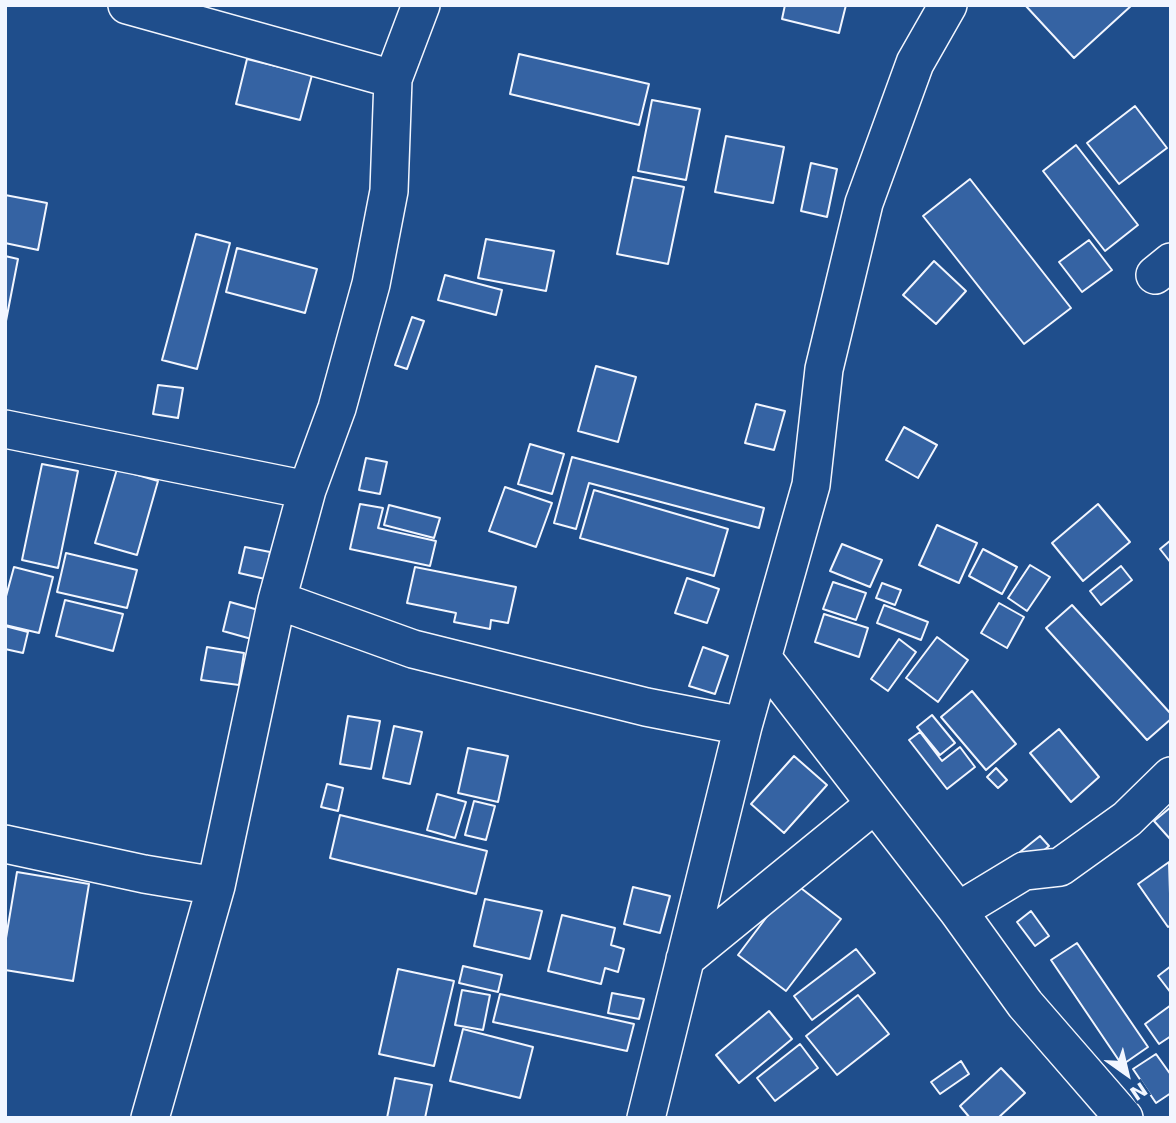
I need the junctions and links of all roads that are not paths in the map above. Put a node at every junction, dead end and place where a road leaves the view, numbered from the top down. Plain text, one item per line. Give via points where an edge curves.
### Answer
1 (127, 5) edge
2 (421, 5) edge
3 (948, 5) edge
4 (393, 79) junction
5 (5, 429) edge
6 (307, 491) junction
7 (277, 600) junction
8 (764, 660) junction
9 (743, 726) junction
10 (1171, 776) edge
11 (875, 803) junction
12 (5, 844) edge
13 (216, 886) junction
14 (958, 911) junction
15 (685, 959) junction
16 (150, 1118) edge
17 (646, 1118) edge
18 (1124, 1118) edge

1 - 4 street
2 - 4 street
3 - 8 street via 915,63 864,203 824,369 811,485
4 - 6 street via 389,191 371,284 337,408
5 - 6 street
6 - 7 street
7 - 9 street via 413,649 646,707
7 - 13 street
8 - 9 street
8 - 11 street
9 - 15 street
10 - 14 street via 1127,819 1060,867 1024,871
11 - 14 street
11 - 15 street
12 - 13 street
13 - 16 street
14 - 18 street via 1026,1004
15 - 17 street

